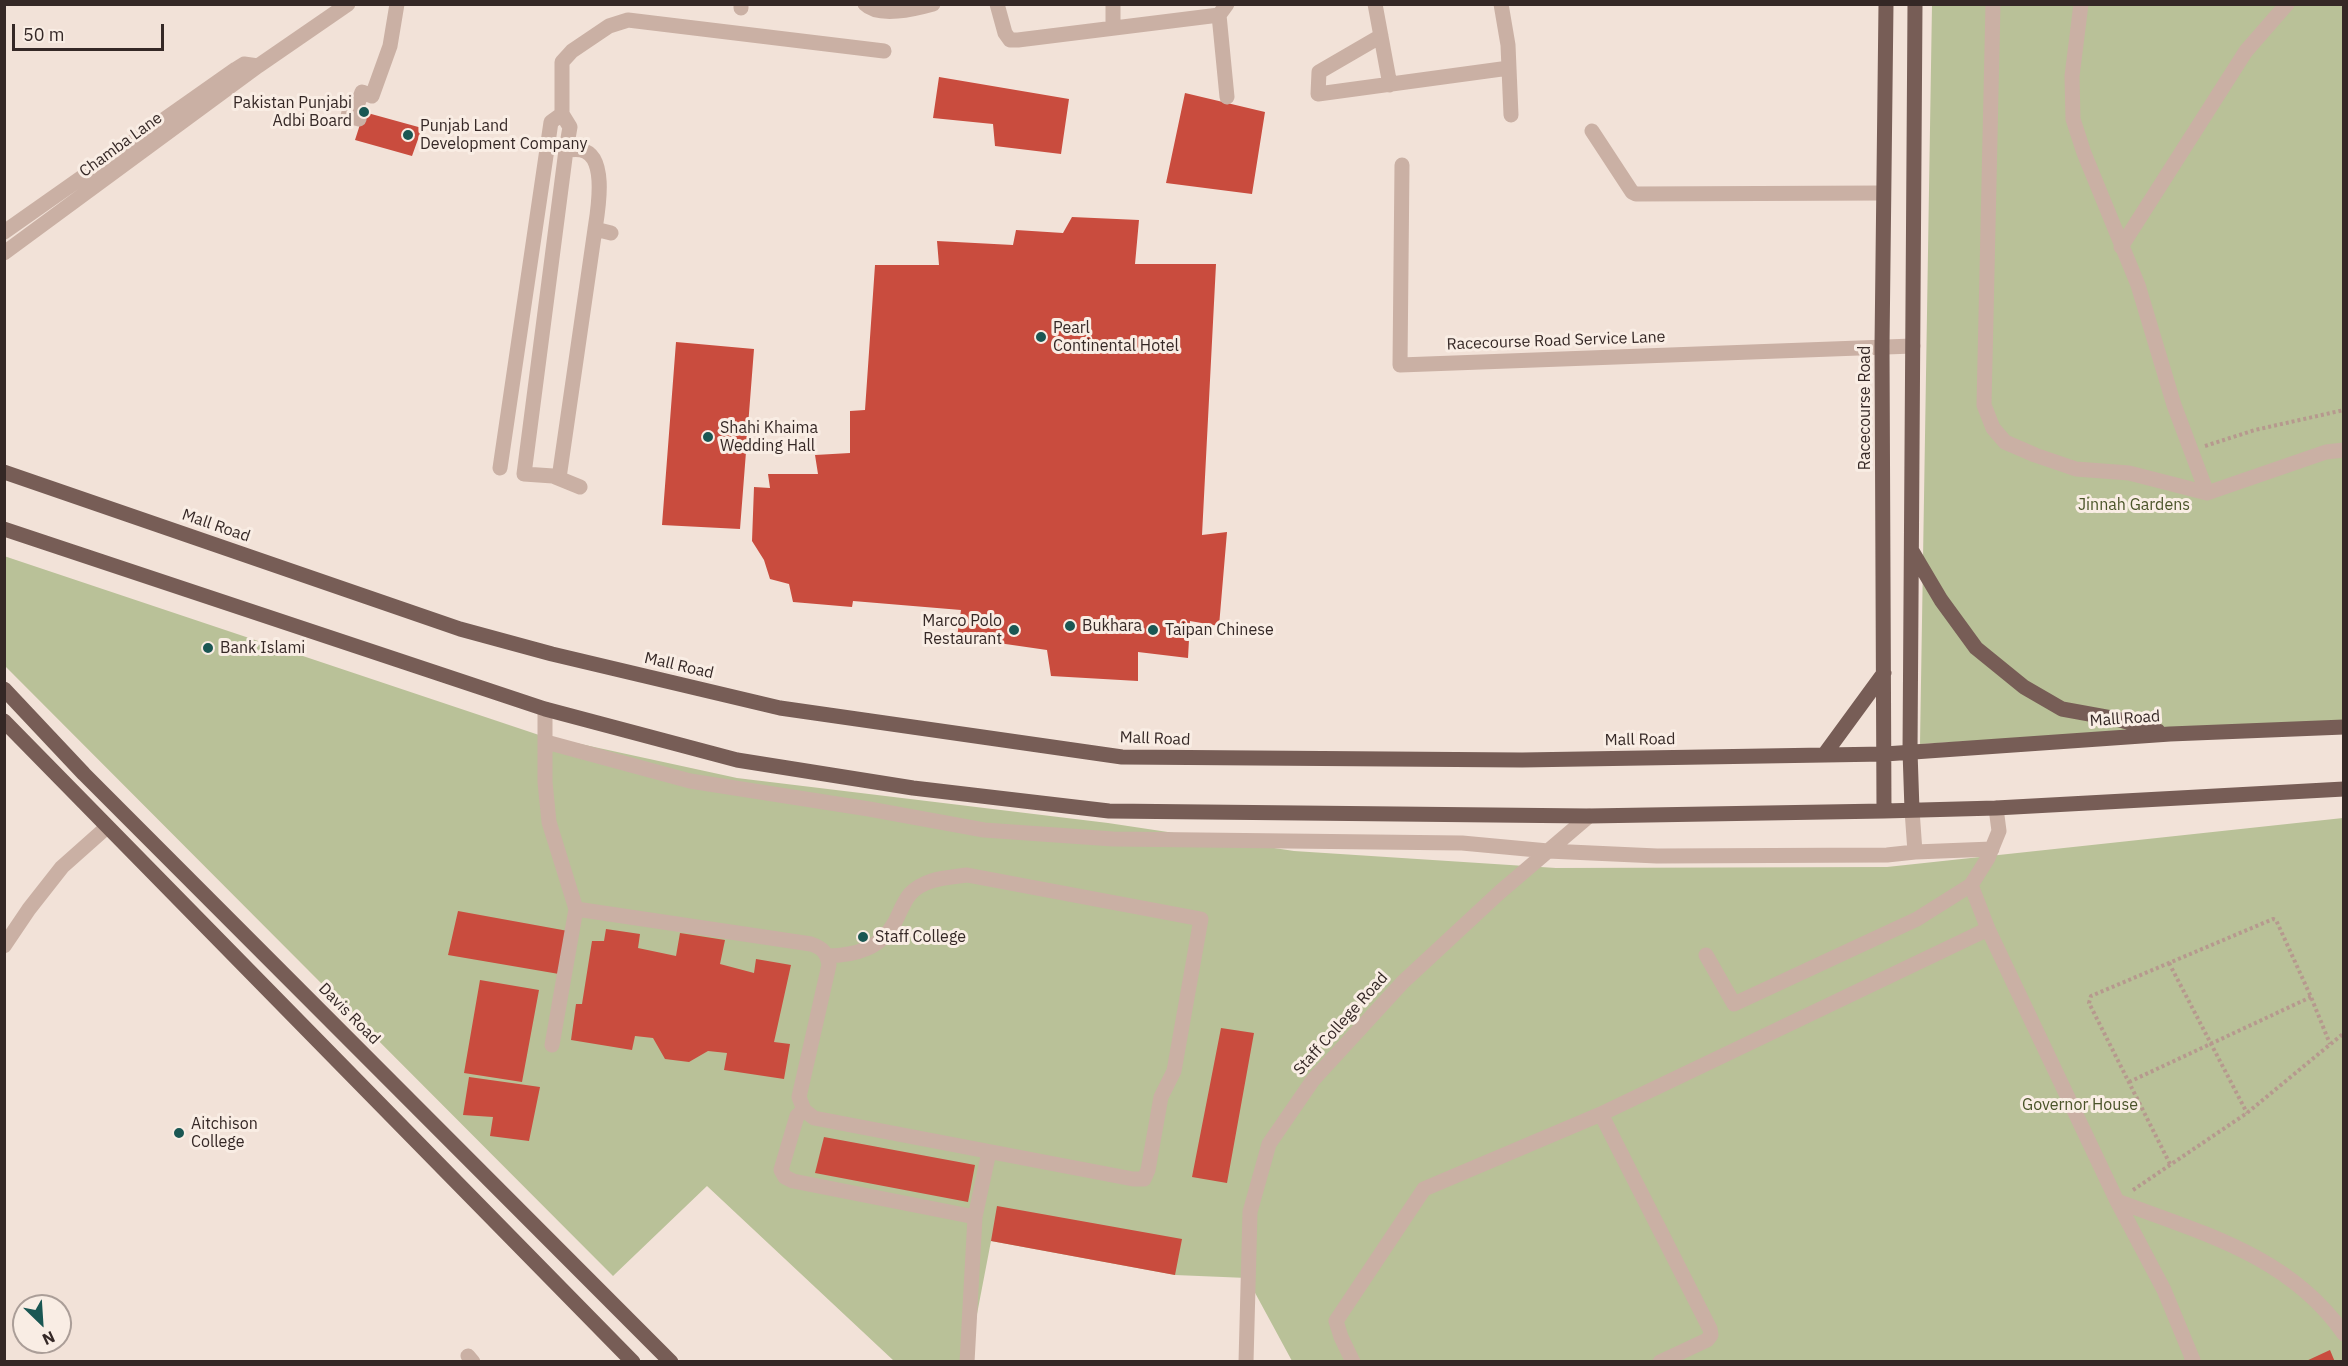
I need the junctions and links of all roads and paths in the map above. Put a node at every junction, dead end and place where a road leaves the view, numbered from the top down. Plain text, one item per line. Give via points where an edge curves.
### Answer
1 (348, 4) edge
2 (397, 4) edge
3 (865, 4) edge
4 (933, 4) edge
5 (997, 4) edge
6 (1113, 4) edge
7 (1375, 4) edge
8 (1501, 4) edge
9 (1886, 4) edge
10 (1915, 4) edge
11 (1993, 4) edge
12 (2081, 4) edge
13 (2287, 4) edge
14 (1223, 10) edge
15 (1113, 28) junction
16 (1381, 36) junction
17 (884, 51) dead end
18 (258, 66) junction
19 (1509, 68) junction
20 (1390, 85) junction
21 (1227, 97) dead end
22 (562, 114) junction
23 (1511, 115) dead end
24 (359, 119) dead end
25 (1592, 132) dead end
26 (566, 150) junction
27 (1402, 165) dead end
28 (1883, 193) junction
29 (595, 229) junction
30 (4, 232) edge
31 (611, 233) dead end
32 (2121, 247) junction
33 (4, 253) edge
34 (1882, 346) junction
35 (1913, 346) junction
36 (2343, 410) edge
37 (2343, 450) edge
38 (2192, 451) junction
39 (500, 468) dead end
40 (4, 472) edge
41 (559, 478) junction
42 (580, 487) dead end
43 (2207, 493) junction
44 (4, 529) edge
45 (1912, 551) junction
46 (1884, 674) junction
47 (4, 689) edge
48 (545, 709) junction
49 (4, 721) edge
50 (2343, 727) edge
51 (2170, 734) junction
52 (546, 742) junction
53 (1910, 752) junction
54 (1885, 754) junction
55 (1824, 755) junction
56 (2343, 789) edge
57 (1996, 808) junction
58 (1912, 810) junction
59 (1884, 811) junction
60 (1589, 816) junction
61 (107, 827) junction
62 (1992, 849) junction
63 (1548, 851) junction
64 (1915, 852) junction
65 (1971, 885) junction
66 (576, 909) junction
67 (1988, 929) junction
68 (4, 946) edge
69 (1706, 955) dead end
70 (828, 956) junction
71 (2169, 963) junction
72 (2311, 997) junction
73 (2343, 1033) edge
74 (2330, 1044) junction
75 (552, 1045) dead end
76 (2212, 1045) junction
77 (2129, 1082) junction
78 (804, 1110) junction
79 (2247, 1113) junction
80 (1601, 1114) junction
81 (989, 1152) junction
82 (2170, 1164) junction
83 (2117, 1201) junction
84 (975, 1217) junction
85 (2343, 1334) edge
86 (2193, 1361) edge
87 (633, 1362) edge
88 (671, 1362) edge
89 (967, 1362) edge
90 (1246, 1362) edge
91 (1353, 1362) edge
92 (1660, 1362) edge

1 - 18 street, Chamba Lane
2 - 24 street via 390,46 372,96 362,92 357,106 351,104 348,116
3 - 4 street via 871,9 902,12
5 - 15 street via 1010,40
6 - 15 street
7 - 16 street
8 - 19 street
9 - 28 main road, Racecourse Road
10 - 35 main road
11 - 43 street via 1984,405 1993,428 2005,442 2076,469 2129,473
12 - 32 street via 2072,76 2073,119
13 - 32 street via 2246,51
14 - 15 street
14 - 21 street
16 - 20 street
16 - 20 street via 1319,72 1318,94
17 - 22 street via 628,20 609,27 572,51 562,63
18 - 30 street, Chamba Lane via 244,64 236,69
18 - 33 street, Chamba Lane
19 - 20 street
19 - 23 street
22 - 26 street via 570,127
22 - 39 street via 551,123
25 - 28 street via 1636,194
26 - 29 street via 582,150 592,156 597,169 600,192
26 - 41 street via 524,474
27 - 34 street, Racecourse Road Service Lane via 1400,365
28 - 34 main road, Racecourse Road
29 - 31 street
29 - 41 street
32 - 38 street via 2138,285
34 - 35 street, Racecourse Road Service Lane
34 - 46 main road, Racecourse Road
35 - 45 main road
36 - 38 path via 2255,430
37 - 43 street via 2326,452
38 - 43 street
40 - 55 main road, Mall Road via 460,629 780,708 1122,757 1488,760
41 - 42 street
44 - 48 main road
45 - 51 main road via 1976,648 2024,687 2062,709
45 - 53 main road
46 - 54 main road, Racecourse Road
46 - 55 main road
47 - 88 main road, Davis Road
48 - 52 street
48 - 60 main road via 737,760 913,788 1109,811
49 - 61 main road
50 - 51 main road, Mall Road
51 - 53 main road, Mall Road
52 - 63 street via 690,781 984,830 1113,839 1462,843
52 - 66 street via 549,822
53 - 54 main road, Mall Road
53 - 58 main road
54 - 55 main road, Mall Road
54 - 59 main road, Racecourse Road
56 - 57 main road
57 - 58 main road
57 - 62 street via 1999,831
58 - 59 main road
58 - 64 street
59 - 60 main road
60 - 63 street, Staff College Road
61 - 68 street via 62,867
61 - 87 main road
62 - 64 street
62 - 65 street
63 - 64 street via 1657,856
63 - 90 street, Staff College Road via 1403,982 1313,1080 1269,1144 1250,1212
65 - 67 street
65 - 69 street via 1917,919 1734,1004
66 - 70 street via 811,944
66 - 75 street
67 - 80 street
67 - 83 street
70 - 78 street via 799,1097
70 - 81 street via 850,956 869,949 891,930 910,894 930,880 967,875 1201,919 1174,1071 1161,1097 1144,1179
71 - 72 path via 2273,919
71 - 76 path
71 - 77 path via 2089,999
72 - 74 path
72 - 76 path
73 - 74 path
74 - 79 path
76 - 77 path
76 - 79 path
77 - 82 path
78 - 81 street via 814,1118
78 - 84 street via 797,1116 781,1170 785,1177
79 - 82 path
80 - 91 street via 1424,1189 1336,1321
80 - 92 street via 1710,1329 1707,1340
81 - 84 street
82 - 83 path
83 - 85 street via 2246,1250 2300,1285
83 - 86 street via 2164,1290
84 - 89 street

